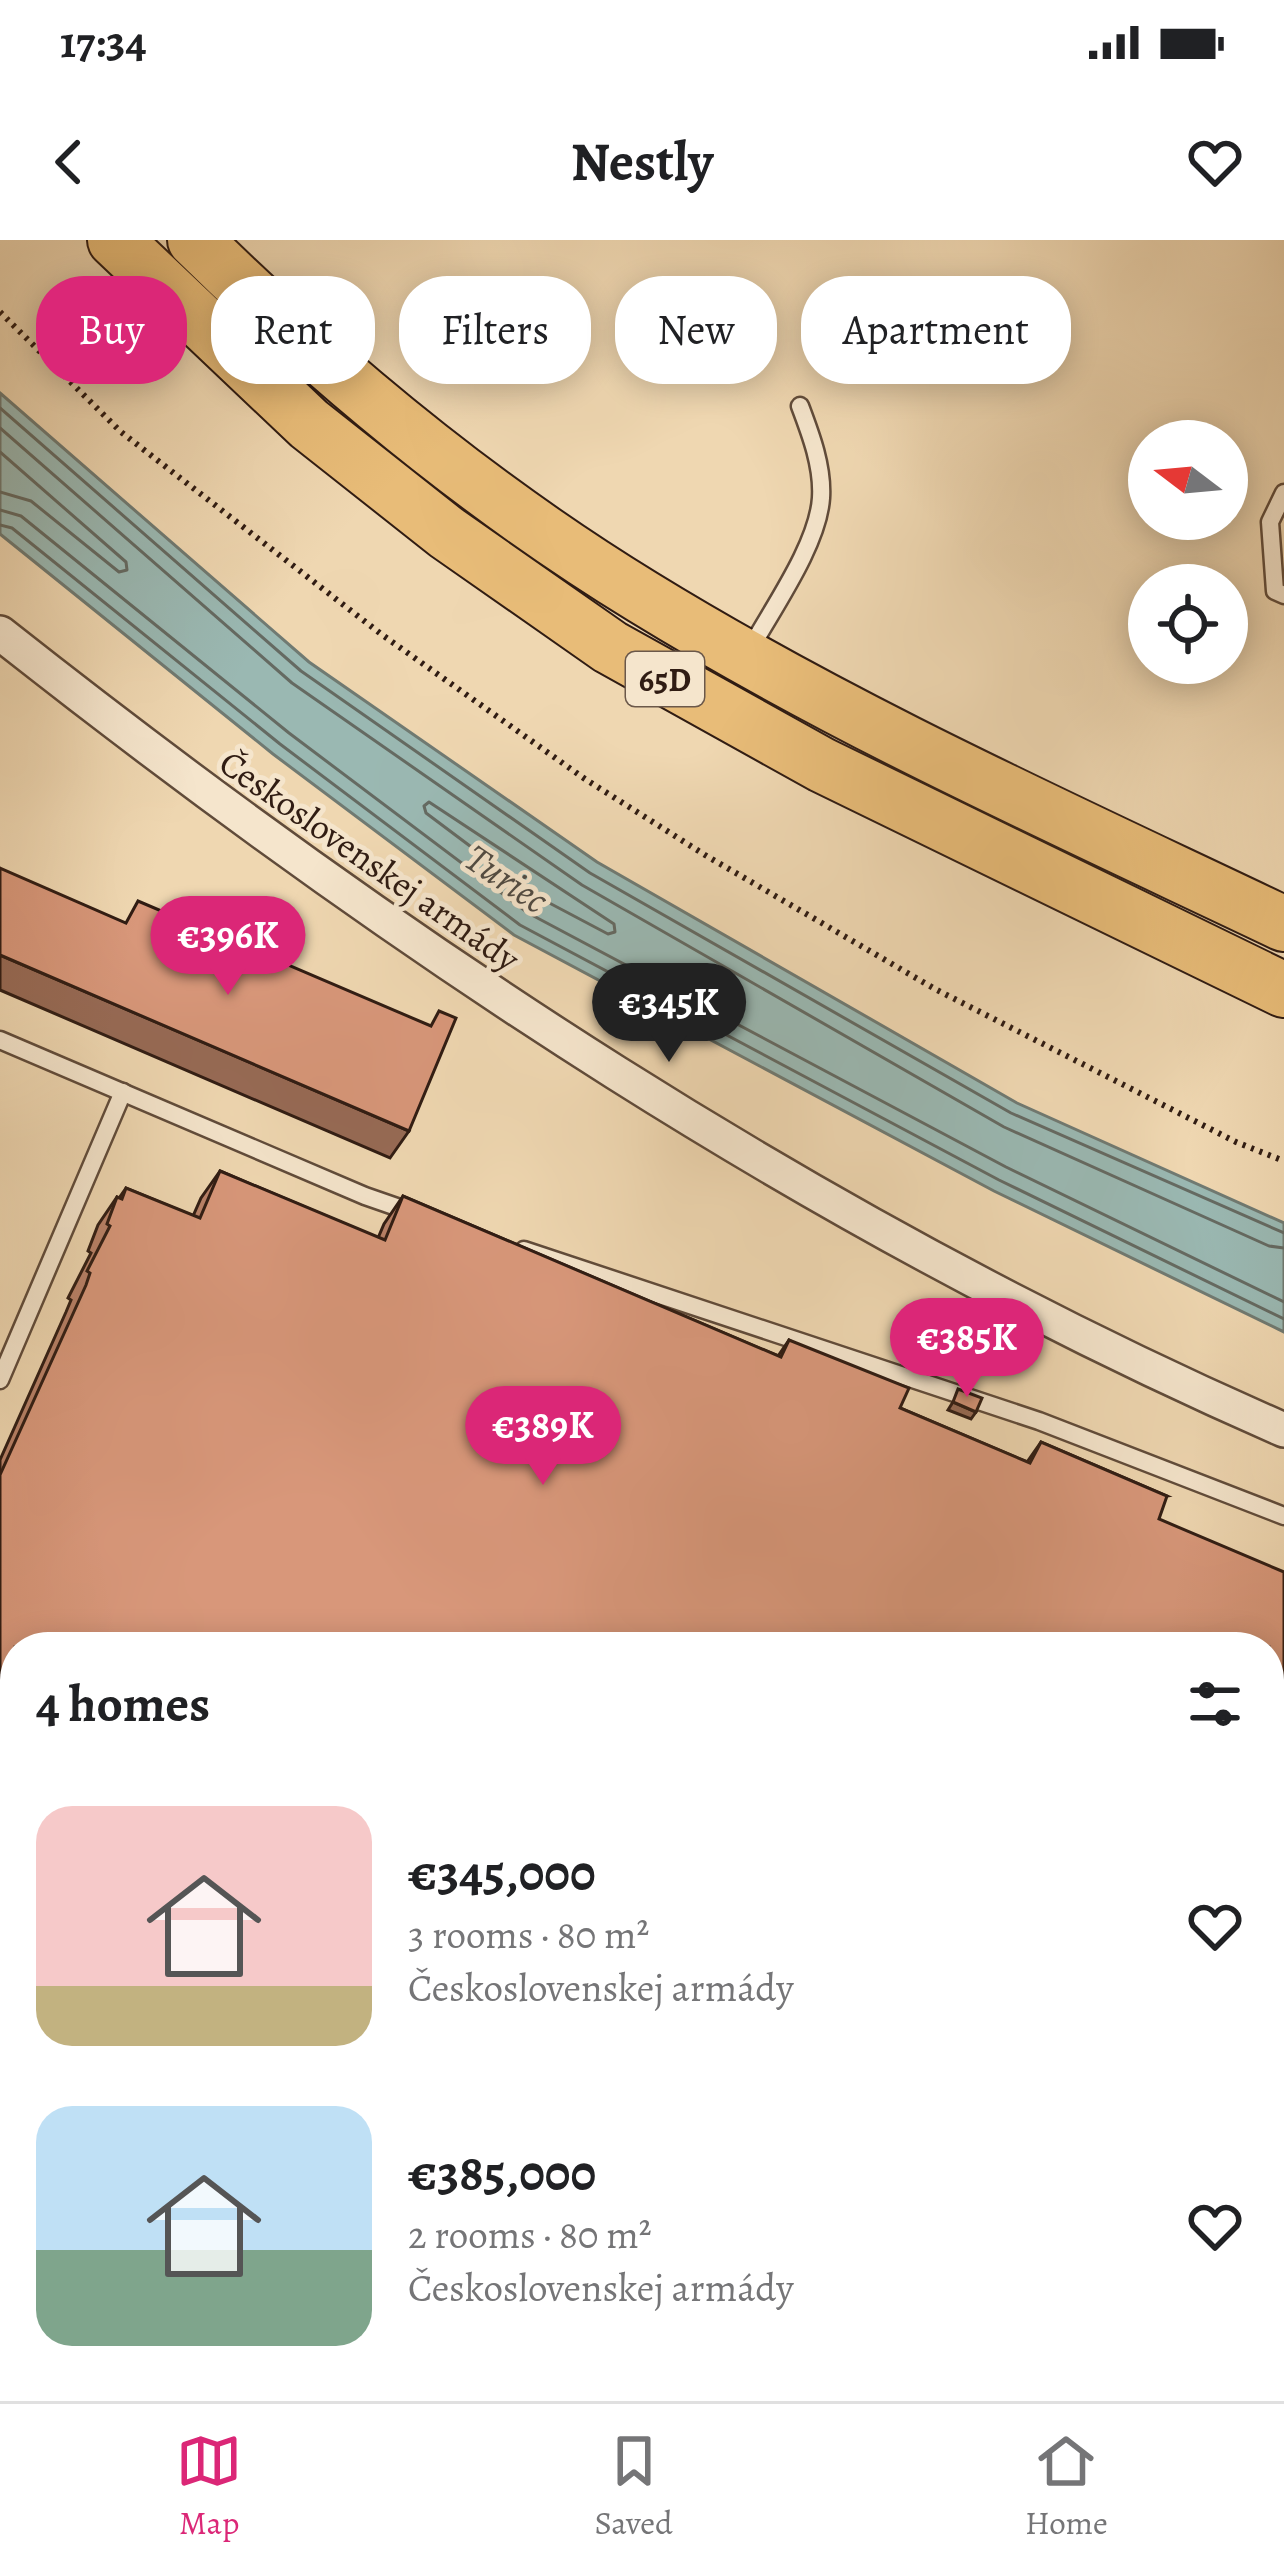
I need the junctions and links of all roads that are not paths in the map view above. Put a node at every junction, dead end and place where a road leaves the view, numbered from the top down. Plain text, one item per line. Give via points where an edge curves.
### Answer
1 (195, 240) edge
2 (119, 245) edge
3 (800, 406) dead end
4 (1284, 493) edge
5 (1284, 595) edge
6 (0, 633) edge
7 (746, 657) junction
8 (1284, 924) edge
9 (1284, 990) edge
10 (0, 1040) edge
11 (123, 1092) junction
12 (432, 1218) edge
13 (498, 1241) edge
14 (0, 1380) edge
15 (1284, 1430) edge
16 (1284, 1516) edge

1 - 7 main road, 65D via 436,452 640,596
2 - 9 main road, 65D via 378,480 610,647 839,774
3 - 7 lane via 816,448 821,499 809,541
4 - 5 lane via 1270,522 1275,591
6 - 15 street, Československej armády via 179,774 571,1046 980,1286
7 - 8 main road, 65D
10 - 11 lane
11 - 12 lane
11 - 14 lane
13 - 16 lane via 1039,1421

